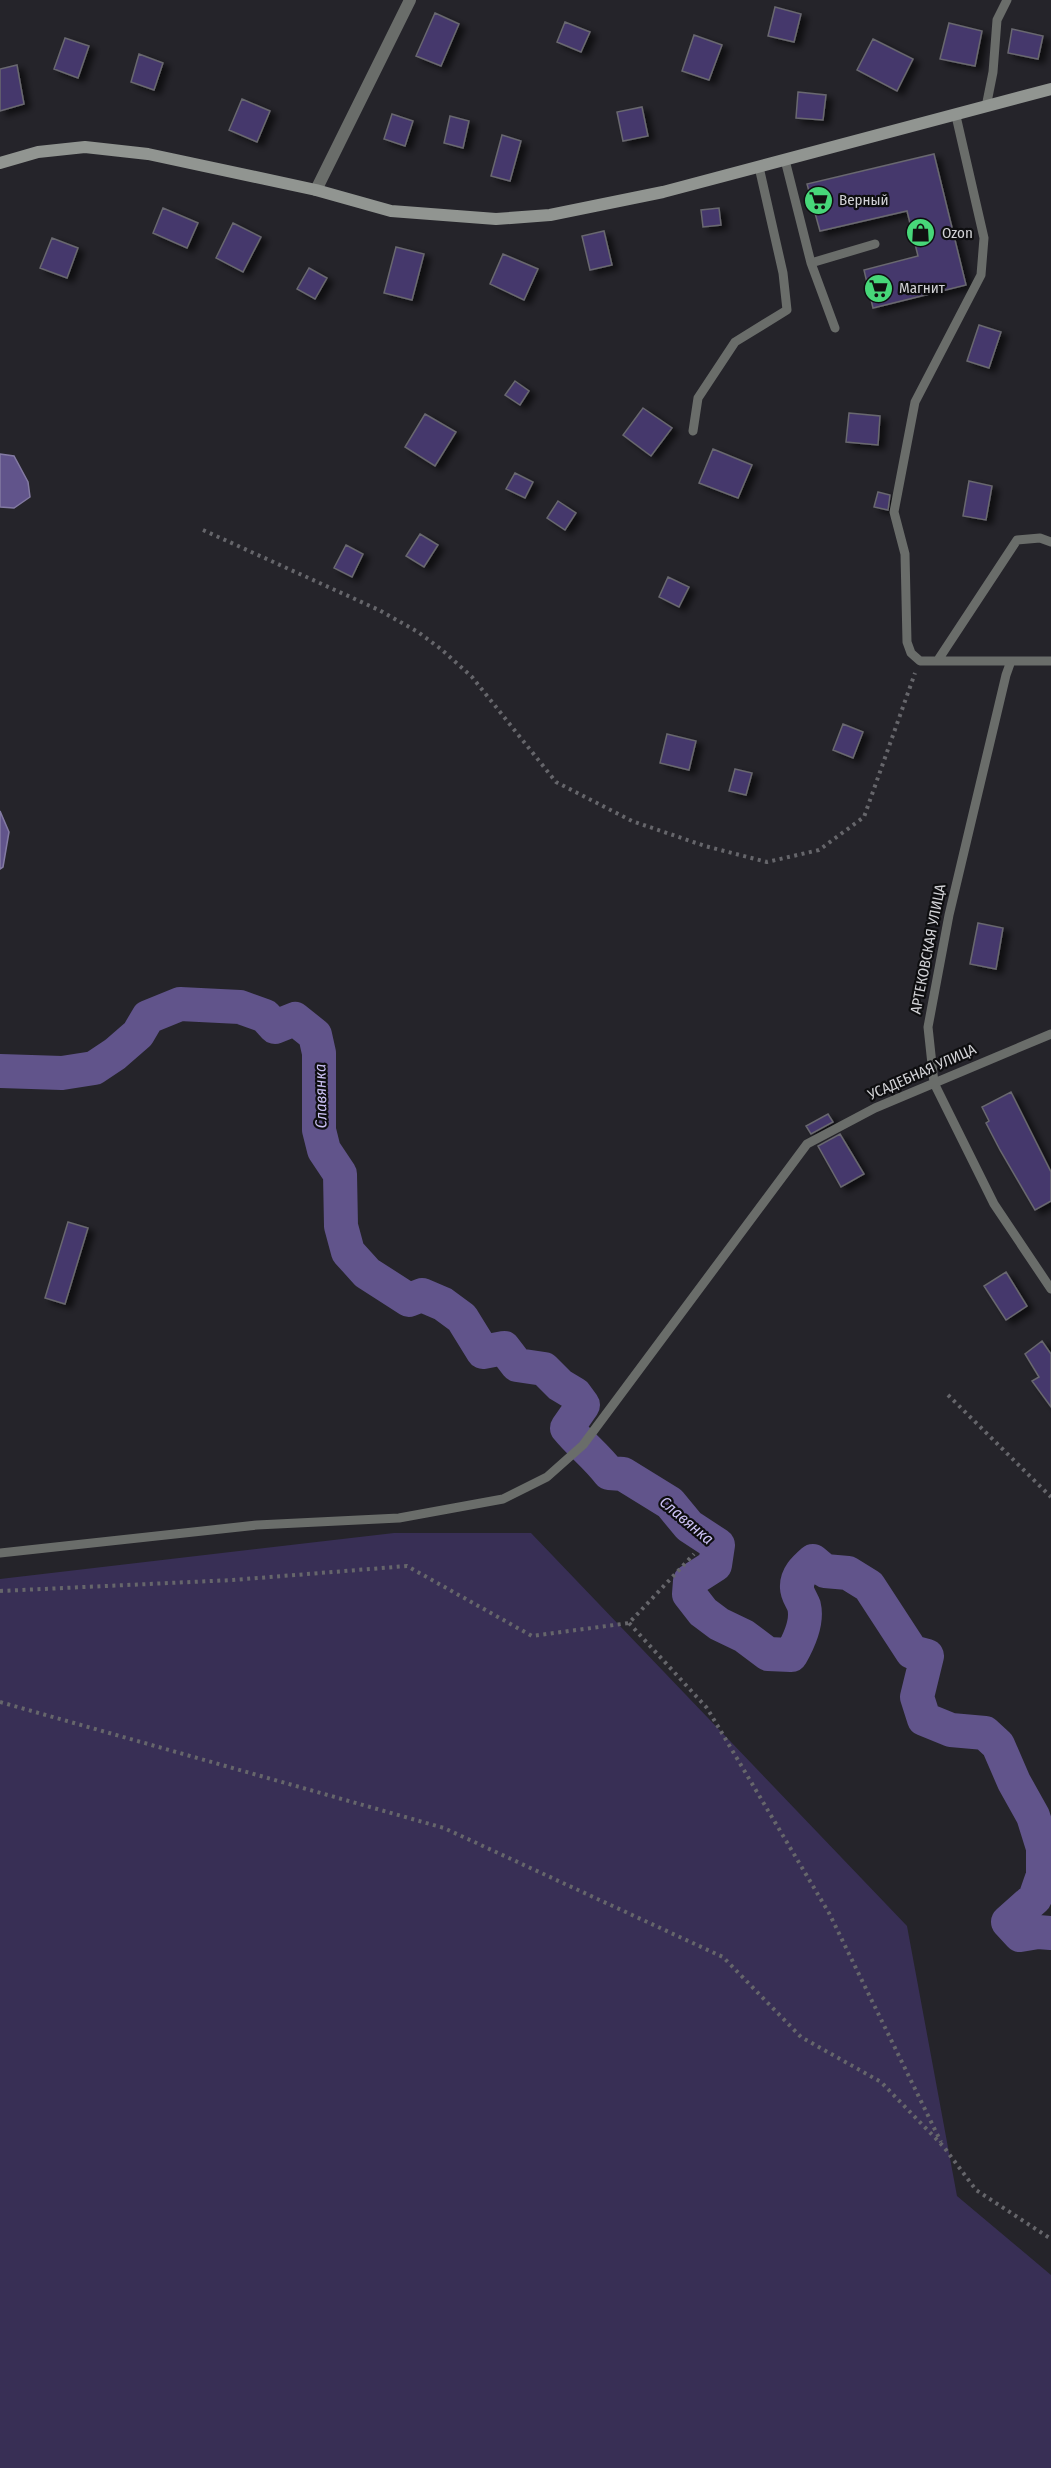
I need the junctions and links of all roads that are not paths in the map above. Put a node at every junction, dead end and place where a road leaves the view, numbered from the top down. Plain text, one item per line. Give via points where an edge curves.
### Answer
1 (410, 0) edge
2 (1006, 0) edge
3 (1051, 90) edge
4 (986, 107) junction
5 (956, 116) junction
6 (785, 160) junction
7 (0, 163) edge
8 (759, 167) junction
9 (316, 190) junction
10 (875, 243) dead end
11 (811, 263) junction
12 (835, 328) dead end
13 (693, 431) dead end
14 (1051, 542) edge
15 (938, 660) junction
16 (1011, 661) junction
17 (1051, 661) edge
18 (1051, 1034) edge
19 (934, 1083) junction
20 (1051, 1289) edge
21 (0, 1553) edge

1 - 9 street
2 - 4 lane via 997,20
3 - 4 main road
4 - 5 main road
5 - 6 main road
5 - 15 lane via 984,238 981,275 915,402 894,512 905,554 907,642 920,661
6 - 8 main road
6 - 11 lane
7 - 9 main road via 38,152 85,147 148,154
8 - 9 main road via 549,215 496,219 391,211
8 - 13 lane via 783,273 787,310 735,342 698,398
10 - 11 lane
11 - 12 lane
14 - 15 lane via 1040,538 1017,540
15 - 16 lane
16 - 17 lane
16 - 19 lane, АРТЕКОВСКАЯ УЛИЦА via 946,927 928,1028
18 - 19 lane, УСАДЕБНАЯ УЛИЦА
19 - 20 lane, АРТЕКОВСКАЯ УЛИЦА via 994,1204
19 - 21 lane, УСАДЕБНАЯ УЛИЦА via 875,1108 807,1144 583,1445 547,1477 503,1499 399,1518 257,1525

